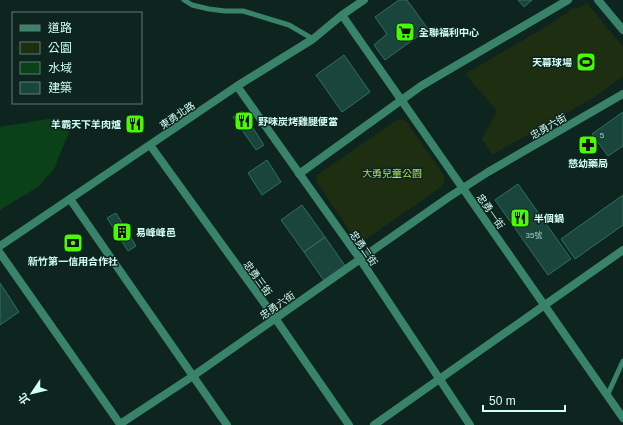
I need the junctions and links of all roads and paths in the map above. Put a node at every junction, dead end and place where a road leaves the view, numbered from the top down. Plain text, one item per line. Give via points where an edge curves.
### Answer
1 (184, 0) edge
2 (364, 0) edge
3 (568, 0) edge
4 (598, 0) edge
5 (342, 15) junction
6 (623, 30) edge
7 (313, 39) junction
8 (237, 86) junction
9 (623, 94) edge
10 (402, 100) junction
11 (150, 145) junction
12 (299, 174) junction
13 (463, 188) junction
14 (70, 199) junction
15 (0, 246) edge
16 (623, 250) edge
17 (0, 254) edge
18 (360, 259) junction
19 (545, 306) junction
20 (275, 318) junction
21 (623, 361) edge
22 (193, 376) junction
23 (440, 379) junction
24 (608, 396) junction
25 (623, 418) edge
26 (227, 425) edge
27 (349, 425) edge
28 (374, 425) edge
29 (470, 425) edge

1 - 7 lane via 209,9 243,11 289,25
2 - 5 street, 東勇北路
3 - 10 street via 421,86
4 - 6 street
5 - 7 street, 東勇北路
5 - 10 street, 忠勇一街
7 - 8 street, 東勇北路
8 - 11 street, 東勇北路
8 - 12 street, 忠勇二街
9 - 13 street, 忠勇六街
10 - 12 street
10 - 13 street, 忠勇一街
11 - 14 street, 東勇北路
11 - 20 street, 忠勇三街
12 - 18 street, 忠勇二街
13 - 18 street, 忠勇六街
13 - 19 street, 忠勇一街
14 - 15 street, 東勇北路
14 - 22 street
16 - 19 street
17 - 22 street, 忠勇六街 via 120,424
18 - 20 street, 忠勇六街
18 - 23 street, 忠勇二街
19 - 23 street
19 - 24 street, 忠勇一街
20 - 22 street, 忠勇六街
20 - 27 street, 忠勇三街
21 - 24 lane
22 - 26 street
23 - 28 street
23 - 29 street, 忠勇二街
24 - 25 street, 忠勇一街

